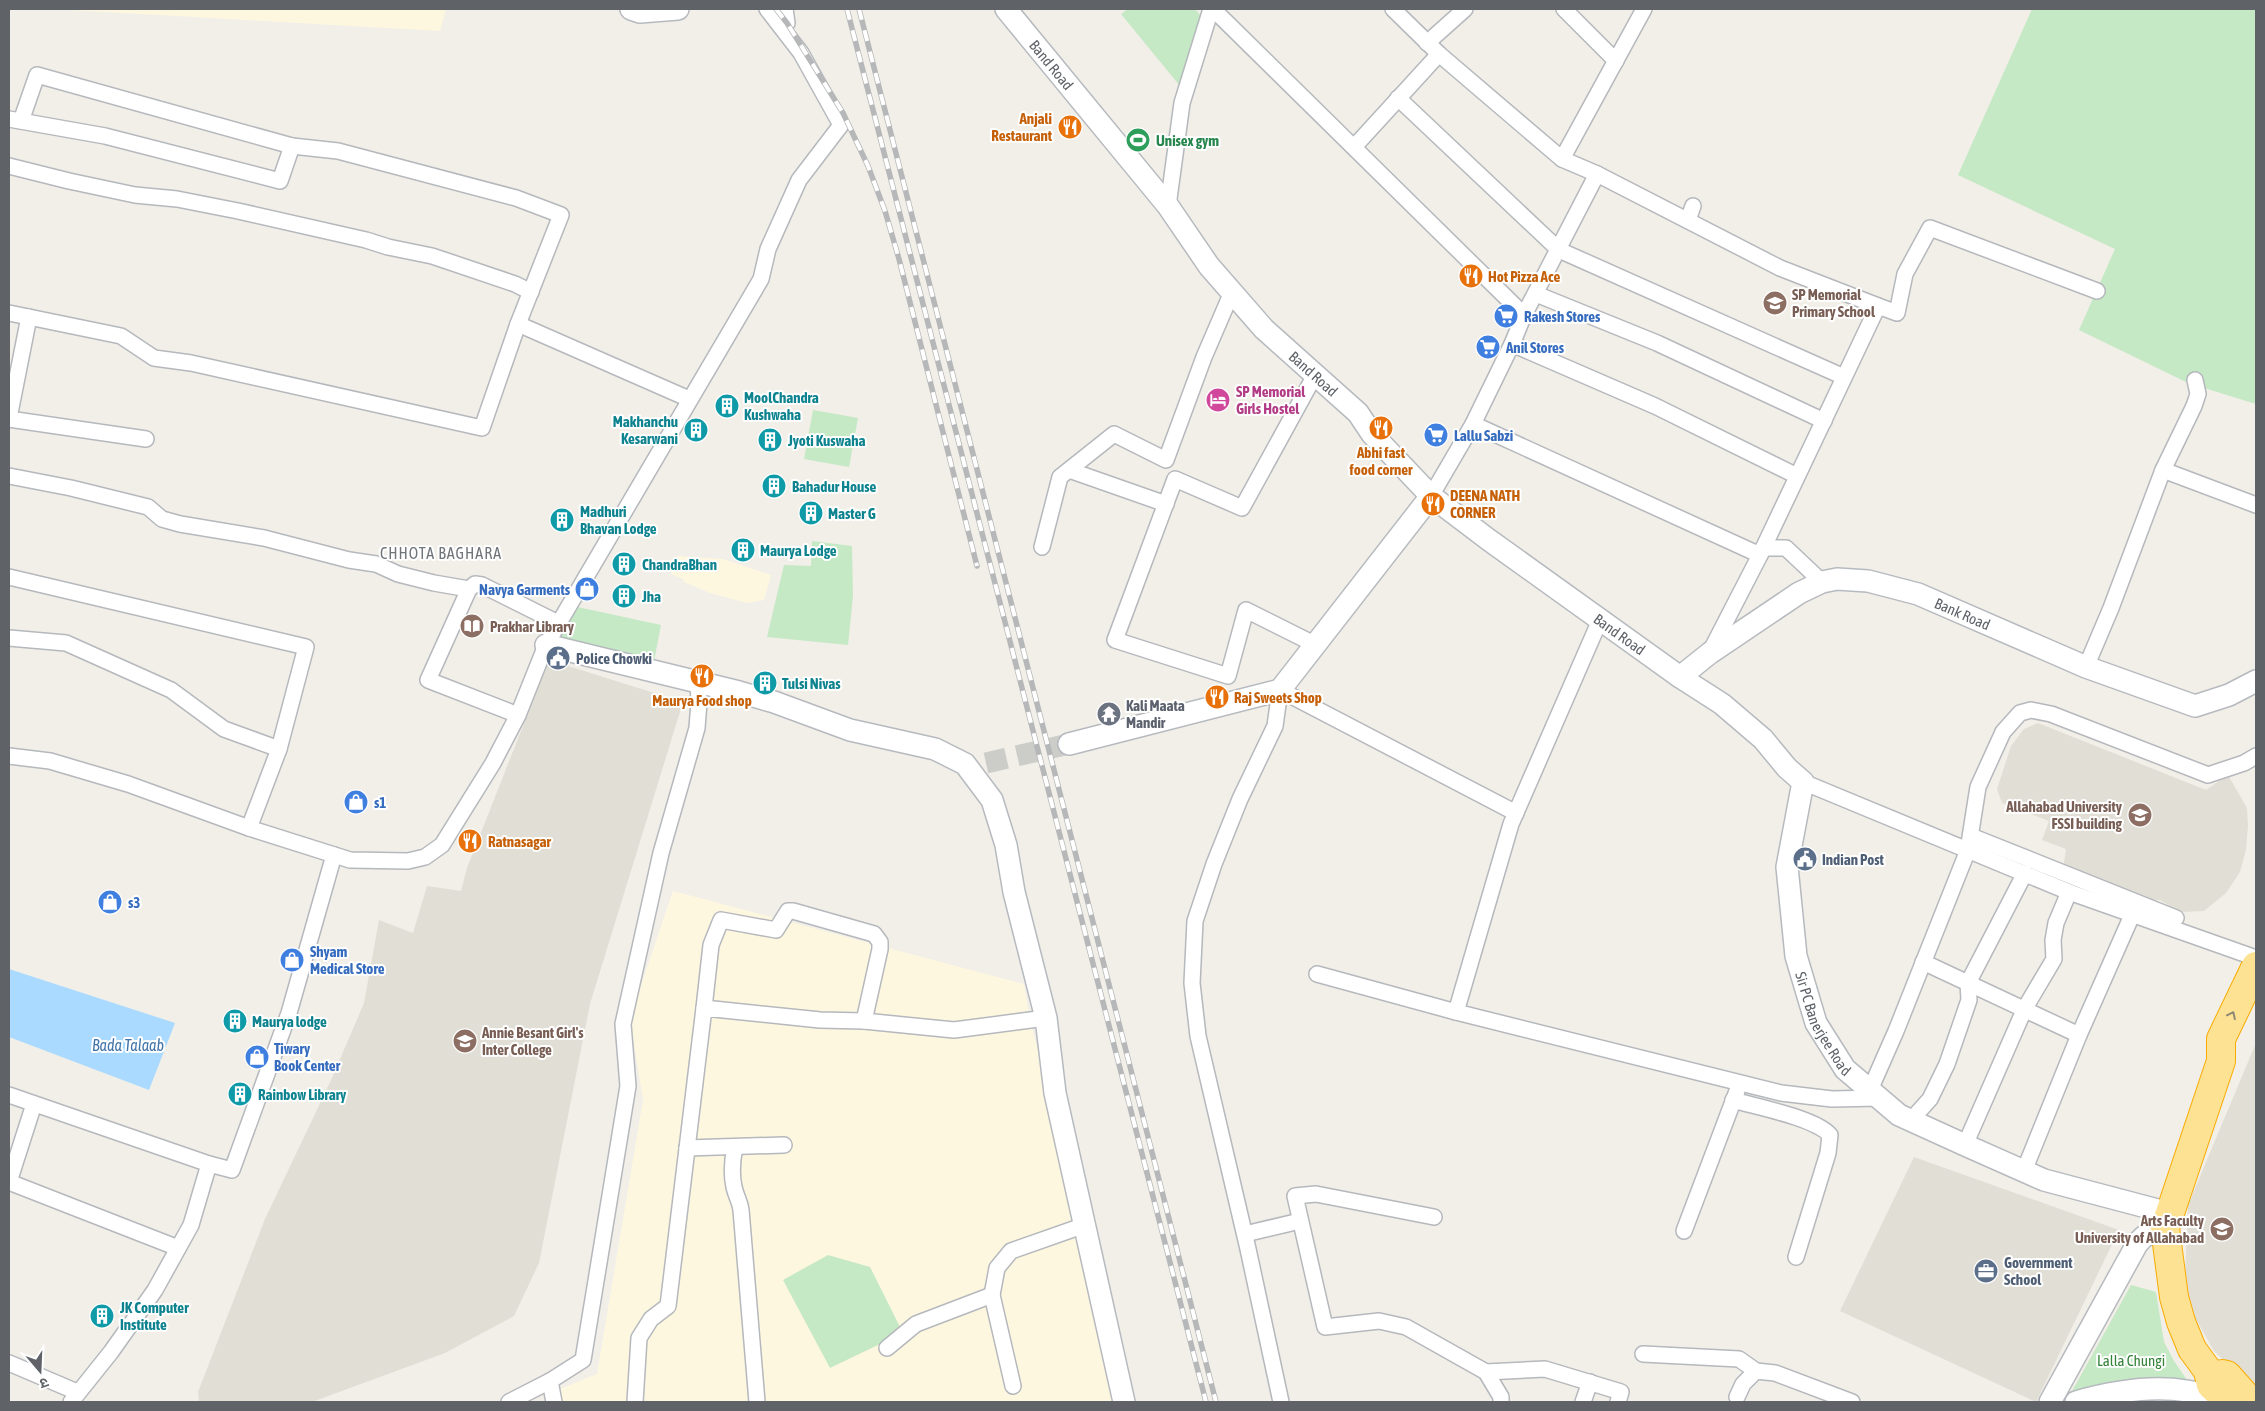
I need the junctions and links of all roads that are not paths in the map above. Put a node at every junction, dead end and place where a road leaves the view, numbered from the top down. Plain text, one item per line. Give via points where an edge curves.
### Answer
1 (631, 9) edge
2 (678, 9) edge
3 (767, 9) edge
4 (1006, 9) edge
5 (1212, 9) edge
6 (1393, 9) edge
7 (1465, 9) edge
8 (1564, 9) edge
9 (1644, 9) edge
10 (1428, 43) junction
11 (1438, 54) junction
12 (1616, 61) junction
13 (1398, 98) junction
14 (15, 120) edge
15 (292, 146) junction
16 (1354, 147) junction
17 (1562, 158) junction
18 (9, 166) edge
19 (1598, 174) junction
20 (1168, 206) junction
21 (1559, 250) junction
22 (2097, 291) dead end
23 (531, 292) junction
24 (1232, 292) junction
25 (1536, 294) junction
26 (1878, 306) junction
27 (9, 313) edge
28 (1524, 315) junction
29 (29, 317) junction
30 (518, 324) junction
31 (1512, 344) junction
32 (1315, 375) junction
33 (1844, 377) junction
34 (2195, 380) dead end
35 (689, 399) junction
36 (9, 418) edge
37 (1824, 421) junction
38 (1473, 424) junction
39 (146, 439) dead end
40 (1069, 470) junction
41 (2163, 470) junction
42 (9, 476) edge
43 (1797, 476) junction
44 (1431, 496) junction
45 (1166, 504) junction
46 (2256, 505) edge
47 (1042, 547) dead end
48 (1762, 551) junction
49 (9, 578) edge
50 (1822, 582) junction
51 (469, 589) junction
52 (1600, 620) junction
53 (558, 623) junction
54 (9, 638) edge
55 (546, 645) junction
56 (1316, 645) junction
57 (1710, 653) junction
58 (2086, 667) junction
59 (1680, 677) junction
60 (2256, 681) edge
61 (698, 682) junction
62 (1280, 690) junction
63 (518, 715) junction
64 (1069, 744) tunnel mouth
65 (279, 749) junction
66 (935, 749) junction
67 (9, 756) edge
68 (2256, 756) edge
69 (986, 763) tunnel mouth
70 (1803, 782) junction
71 (1516, 813) junction
72 (250, 828) junction
73 (1969, 843) junction
74 (334, 856) junction
75 (2025, 874) junction
76 (2070, 892) junction
77 (2133, 913) junction
78 (2217, 935) dead end
79 (2256, 958) edge
80 (1923, 962) junction
81 (2256, 966) edge
82 (1317, 974) dead end
83 (1968, 984) junction
84 (2256, 1005) edge
85 (704, 1008) junction
86 (2025, 1008) junction
87 (1456, 1012) junction
88 (1046, 1018) junction
89 (864, 1022) junction
90 (2079, 1035) junction
91 (2221, 1061) junction
92 (1741, 1083) junction
93 (1874, 1094) junction
94 (9, 1095) edge
95 (1733, 1100) junction
96 (34, 1104) junction
97 (1911, 1120) junction
98 (784, 1145) dead end
99 (1965, 1145) junction
100 (735, 1147) junction
101 (687, 1148) junction
102 (209, 1164) junction
103 (2024, 1171) junction
104 (9, 1182) edge
105 (1434, 1217) dead end
106 (2167, 1221) junction
107 (1300, 1222) junction
108 (1085, 1225) junction
109 (1684, 1231) dead end
110 (1245, 1234) junction
111 (178, 1248) junction
112 (1796, 1257) dead end
113 (992, 1295) junction
114 (887, 1348) dead end
115 (1643, 1354) dead end
116 (9, 1364) edge
117 (1756, 1371) junction
118 (2208, 1371) junction
119 (1486, 1372) junction
120 (550, 1381) junction
121 (1590, 1382) junction
122 (1013, 1386) dead end
123 (74, 1397) edge
124 (1737, 1397) dead end
125 (509, 1402) edge
126 (554, 1402) edge
127 (635, 1402) edge
128 (757, 1402) edge
129 (1124, 1402) edge
130 (1281, 1402) edge
131 (1501, 1402) edge
132 (1583, 1402) edge
133 (1618, 1402) edge
134 (1852, 1402) edge
135 (2050, 1402) edge
136 (2076, 1402) edge
137 (2228, 1402) edge
138 (2251, 1402) edge

1 - 2 street via 640,12
3 - 35 street via 801,53 841,125 799,180 768,248 761,279
4 - 20 street, Band Road
5 - 16 street
5 - 20 street via 1182,103
6 - 10 street
7 - 10 street
8 - 12 street
9 - 12 street
10 - 11 street
11 - 13 street
11 - 17 street
12 - 17 street
13 - 16 street
13 - 21 street
14 - 15 street via 105,136 280,181
14 - 15 street via 37,75
15 - 23 street via 338,151 516,198 561,215
16 - 28 street
17 - 19 street
18 - 23 street via 69,182 238,210 366,240 432,256
19 - 21 street
19 - 26 street via 1691,213 1780,268
20 - 24 street, Band Road via 1209,266
21 - 25 street
21 - 33 street
22 - 26 street via 1930,228 1905,274 1896,313
23 - 30 street
24 - 32 street, Band Road via 1264,329
24 - 40 street via 1166,460 1114,434
25 - 28 street
25 - 37 street via 1641,336
26 - 33 street
27 - 29 street
28 - 31 street
29 - 30 street via 121,336 154,358 191,363 482,428
29 - 36 street
30 - 35 street
31 - 38 street
31 - 43 street via 1655,406
32 - 44 street, Band Road via 1358,414 1372,434
32 - 45 street via 1242,508 1175,479
33 - 37 street
34 - 41 street via 2198,394 2194,406
35 - 53 street
36 - 39 street
37 - 43 street
38 - 44 street
38 - 48 street
40 - 45 street
40 - 47 street via 1060,477
41 - 46 street
41 - 58 street
42 - 51 street via 148,506 162,519 180,524 264,538 376,564 398,574 434,583
43 - 48 street
44 - 52 street, Band Road
44 - 56 street
45 - 56 street via 1115,640 1228,676 1246,610
48 - 50 street via 1786,548
48 - 57 street
49 - 65 street via 306,647
50 - 57 street, Bank Road via 1799,593
50 - 58 street, Bank Road via 1837,579 1868,582 1918,594
51 - 53 street via 475,584 482,585
51 - 63 street via 428,680
52 - 59 street, Band Road
52 - 71 street
53 - 55 street
54 - 65 street via 66,643 171,690 224,729
55 - 61 street
55 - 63 street
56 - 62 street
57 - 59 street, Bank Road
58 - 60 street, Bank Road via 2195,706 2229,695
59 - 70 street via 1722,704 1763,738
61 - 66 street via 774,702 850,730
61 - 120 street via 696,728 661,853 623,1024 628,1086 582,1360
62 - 64 street
62 - 71 street
62 - 110 street via 1276,726 1240,799 1194,921 1192,983 1198,1036
63 - 74 street via 494,763 442,845 425,857 408,862 350,860
65 - 72 street
66 - 69 street
66 - 88 street via 966,764 992,800 1006,845 1014,892
67 - 72 street via 50,761 128,784
68 - 73 street via 2208,775 2051,714 2031,710 2020,713 2003,732 1978,787
70 - 73 street
70 - 93 street, Sir PC Banerjee Road via 1787,867 1796,956 1816,1023 1844,1069
71 - 87 street
72 - 74 street
73 - 75 street
73 - 78 street
73 - 80 street
74 - 102 street via 289,1013 232,1170
75 - 76 street
75 - 83 street
76 - 77 street
76 - 86 street via 2056,923 2054,959
77 - 79 street
77 - 90 street
80 - 83 street
80 - 93 street
91 -> 81 highway via 2221,1039
82 - 87 street
83 - 86 street
83 - 97 street via 1969,1000 1947,1064 1930,1099
84 - 91 highway via 2239,1046
85 - 89 street
85 - 89 street via 711,945 721,920 776,930 788,911 793,911 878,937 880,949
85 - 101 street
86 - 90 street
86 - 99 street
87 - 92 street
88 - 89 street via 954,1030
88 - 108 street via 1055,1093
90 - 103 street
91 - 106 highway
92 - 93 street via 1781,1093 1832,1099
92 - 95 street
93 - 97 street, Sir PC Banerjee Road via 1899,1115
94 - 96 street
95 - 109 street
95 - 112 street via 1810,1122 1830,1134 1828,1153
96 - 102 street
96 - 104 street
97 - 99 street, Sir PC Banerjee Road
98 - 100 street
99 - 103 street, Sir PC Banerjee Road
100 - 101 street
100 - 128 street via 731,1167 741,1210
101 - 127 street via 668,1306 651,1319 639,1338
102 - 111 street via 191,1225
103 - 106 street, Sir PC Banerjee Road
104 - 111 street
105 - 107 street via 1316,1194 1295,1196
106 - 118 highway via 2174,1297 2180,1322 2192,1349
106 - 135 street via 2143,1236 2137,1244
107 - 110 street
107 - 119 street via 1325,1327 1379,1321 1406,1327
108 - 113 street via 1011,1251 997,1268
108 - 129 street
110 - 130 street
111 - 123 street via 155,1290
113 - 114 street via 916,1324
113 - 122 street
115 - 117 street via 1739,1359
116 - 123 street
117 - 124 street via 1743,1384
117 - 134 street via 1775,1373
118 - 137 highway via 2211,1385
118 - 138 highway via 2227,1375
119 - 121 street via 1545,1369
119 - 131 street
120 - 125 street
120 - 126 street
121 - 132 street
121 - 133 street via 1621,1392
136 - 137 street via 2158,1388 2188,1391

